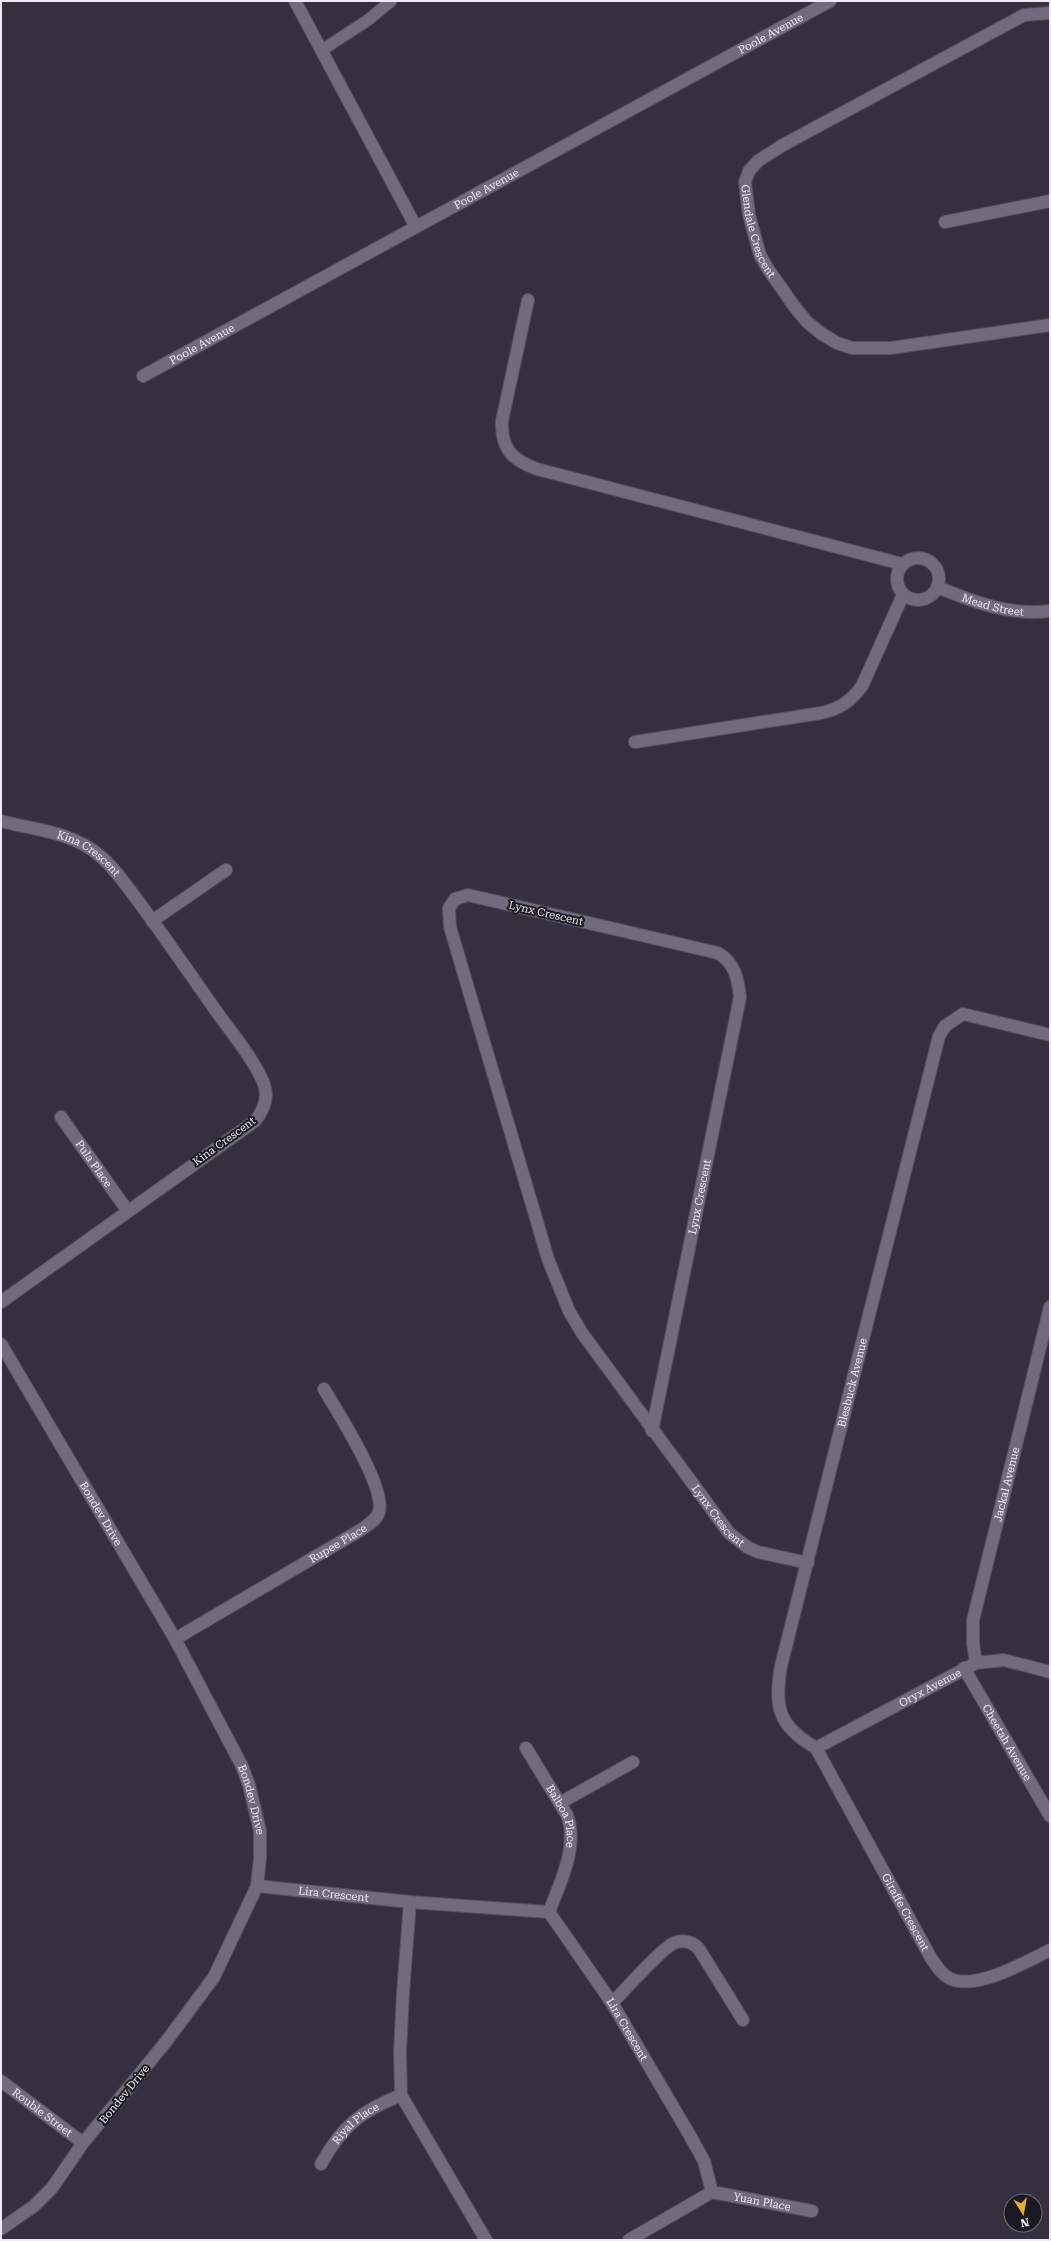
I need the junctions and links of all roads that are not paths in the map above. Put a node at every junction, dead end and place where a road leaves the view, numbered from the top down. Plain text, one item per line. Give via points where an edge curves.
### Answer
1 (295, 1) edge
2 (391, 1) edge
3 (830, 1) edge
4 (1050, 13) edge
5 (322, 50) junction
6 (1050, 201) edge
7 (946, 222) dead end
8 (416, 227) junction
9 (528, 300) dead end
10 (1050, 326) edge
11 (143, 376) dead end
12 (902, 564) junction
13 (937, 587) junction
14 (904, 594) junction
15 (1050, 611) edge
16 (635, 742) dead end
17 (1, 823) edge
18 (226, 870) dead end
19 (152, 920) junction
20 (1050, 1035) edge
21 (61, 1117) dead end
22 (127, 1210) junction
23 (1, 1302) edge
24 (1050, 1307) edge
25 (1, 1344) edge
26 (324, 1389) dead end
27 (652, 1431) junction
28 (808, 1563) junction
29 (175, 1639) junction
30 (976, 1663) junction
31 (964, 1668) junction
32 (1050, 1672) edge
33 (526, 1748) dead end
34 (816, 1748) junction
35 (633, 1762) dead end
36 (560, 1803) junction
37 (1050, 1816) edge
38 (257, 1886) junction
39 (410, 1902) junction
40 (549, 1912) junction
41 (1050, 1950) edge
42 (612, 2003) junction
43 (743, 2020) dead end
44 (1, 2081) edge
45 (401, 2095) junction
46 (83, 2143) junction
47 (321, 2164) dead end
48 (712, 2192) junction
49 (812, 2211) dead end
50 (1, 2229) edge
51 (486, 2240) edge
52 (629, 2240) edge

1 - 5 street
2 - 5 lane via 368,20
3 - 8 street, Poole Avenue
4 - 10 street, Glendale Crescent via 1024,15 783,144 758,161 749,171 745,182 749,215 760,255 768,269 807,322 837,343 852,348 891,348
5 - 8 street
6 - 7 street
8 - 11 street, Poole Avenue
9 - 12 street via 502,421 503,441 516,460 537,469
12 - 13 street via 915,558 930,561 938,573
12 - 14 street via 898,570 897,583
13 - 14 street via 928,597 922,599 909,598
13 - 15 street, Mead Street via 992,608 1016,612
14 - 16 street via 862,686 843,706 821,713
17 - 19 street, Kina Crescent via 63,836 85,845 100,855 119,876
18 - 19 street
19 - 22 street, Kina Crescent via 257,1071 264,1086 265,1098 263,1109 255,1121
20 - 28 street, Blesbuck Avenue via 963,1014 945,1026 939,1036
21 - 22 street, Pula Place
22 - 23 street, Kina Crescent
24 - 30 street, Jackal Avenue via 973,1620
25 - 29 street, Bondev Drive
26 - 29 street, Rupee Place via 369,1468 380,1503 378,1513 372,1522 359,1531
27 - 27 street, Lynx Crescent via 740,997 738,980 726,958 699,948 468,895 455,899 449,908 450,927 548,1259 569,1311 582,1333
27 - 28 street, Lynx Crescent via 716,1517 738,1542 758,1552
28 - 34 street, Blesbuck Avenue via 781,1666 778,1688 779,1704 788,1728
29 - 38 street, Bondev Drive via 242,1766 249,1785 260,1831
30 - 31 street, Oryx Avenue
30 - 32 street, Oryx Avenue via 1004,1660
31 - 34 street, Oryx Avenue
31 - 37 street, Cheetah Avenue
33 - 36 street, Balboa Place
34 - 41 street, Giraffe Crescent via 931,1958 943,1974 960,1981 998,1975
35 - 36 street
36 - 40 street, Balboa Place via 572,1826 572,1837 570,1851
38 - 39 street, Lira Crescent
38 - 46 street, Bondev Drive via 214,1977 165,2043
39 - 40 street, Lira Crescent
39 - 45 street via 400,2052
40 - 42 street, Lira Crescent
42 - 43 street via 670,1945 686,1941 699,1949
42 - 48 street, Lira Crescent via 704,2161
44 - 46 street, Rouble Street
45 - 47 street, Riyal Place via 379,2104 346,2127
45 - 51 street
46 - 50 street, Bondev Drive via 61,2175 34,2206
48 - 49 street, Yuan Place
48 - 52 street

